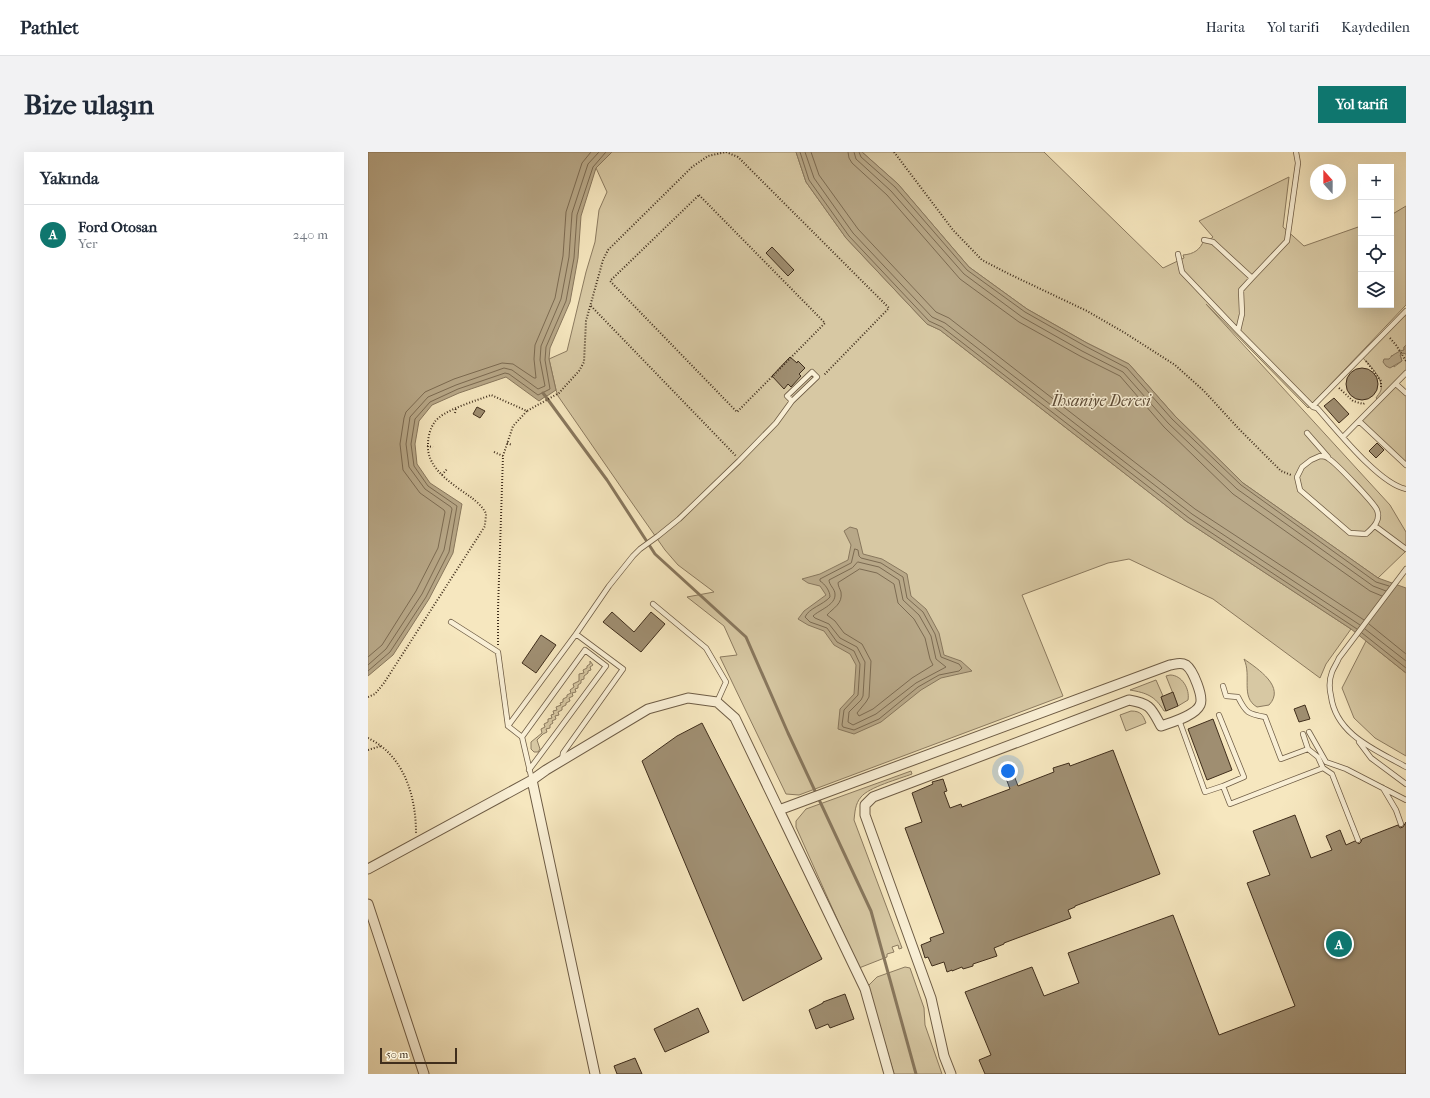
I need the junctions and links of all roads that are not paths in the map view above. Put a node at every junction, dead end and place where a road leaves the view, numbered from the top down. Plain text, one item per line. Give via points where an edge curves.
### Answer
1 (1296, 152) edge
2 (1204, 240) dead end
3 (1178, 254) dead end
4 (1252, 278) junction
5 (1406, 311) edge
6 (1238, 331) junction
7 (1406, 373) edge
8 (817, 377) road end
9 (1396, 384) junction
10 (1406, 393) edge
11 (1313, 406) junction
12 (1359, 421) junction
13 (1307, 433) dead end
14 (1343, 437) junction
15 (1329, 458) junction
16 (1406, 466) edge
17 (1406, 489) edge
18 (1375, 526) junction
19 (1406, 549) edge
20 (1406, 568) edge
21 (653, 604) dead end
22 (452, 622) dead end
23 (576, 634) junction
24 (1223, 686) dead end
25 (717, 702) junction
26 (1219, 715) dead end
27 (1179, 720) junction
28 (508, 726) junction
29 (1309, 732) dead end
30 (1303, 734) dead end
31 (522, 737) junction
32 (1358, 740) junction
33 (1308, 749) junction
34 (562, 760) junction
35 (1406, 767) edge
36 (1323, 768) junction
37 (529, 770) junction
38 (532, 780) junction
39 (1406, 784) edge
40 (1223, 786) junction
41 (1383, 788) junction
42 (1406, 800) edge
43 (779, 810) junction
44 (1401, 824) dead end
45 (1358, 840) dead end
46 (368, 869) edge
47 (368, 904) edge
48 (424, 1074) edge
49 (596, 1074) edge
50 (889, 1074) edge
51 (951, 1074) edge

1 - 4 lane via 1298,163 1287,241
2 - 4 lane via 1213,242
3 - 6 lane via 1182,272
4 - 6 lane via 1241,290 1242,314
5 - 11 lane
6 - 11 lane
7 - 9 lane
8 - 23 lane via 792,401 776,423 740,460 679,518 640,549 609,586
9 - 10 lane
9 - 12 lane
11 - 14 lane
12 - 14 lane
12 - 16 lane
13 - 15 lane
14 - 17 lane via 1386,480
15 - 18 lane via 1376,509
15 - 18 lane via 1320,456 1302,467 1297,478 1300,490 1350,533 1366,534
18 - 19 lane
20 - 32 lane via 1332,672 1329,686 1332,706 1338,719
21 - 25 lane via 706,648 726,682
22 - 28 lane via 498,652
23 - 28 lane
23 - 34 lane via 623,668 562,753
24 - 33 lane via 1226,696 1238,697 1250,715 1265,717 1281,759
25 - 34 street via 688,698 648,709
25 - 43 street via 735,718
26 - 40 lane via 1244,778
27 - 40 lane via 1205,792
27 - 43 street via 1195,711 1202,698 1191,671 1180,663 1163,667
27 - 51 street via 1161,726 1152,708 1142,702 1129,700 873,797 865,805 865,815 932,998 944,1056
28 - 31 lane
29 - 41 lane via 1326,762
30 - 33 lane
31 - 37 lane
31 - 37 lane via 585,650 606,666
32 - 35 lane
32 - 39 lane via 1371,758
33 - 36 lane via 1318,756
34 - 38 street
36 - 40 lane via 1230,804
36 - 45 lane via 1332,774
37 - 38 lane
38 - 46 street
38 - 49 street
41 - 42 lane
41 - 44 lane
43 - 50 street via 865,989
47 - 48 street

